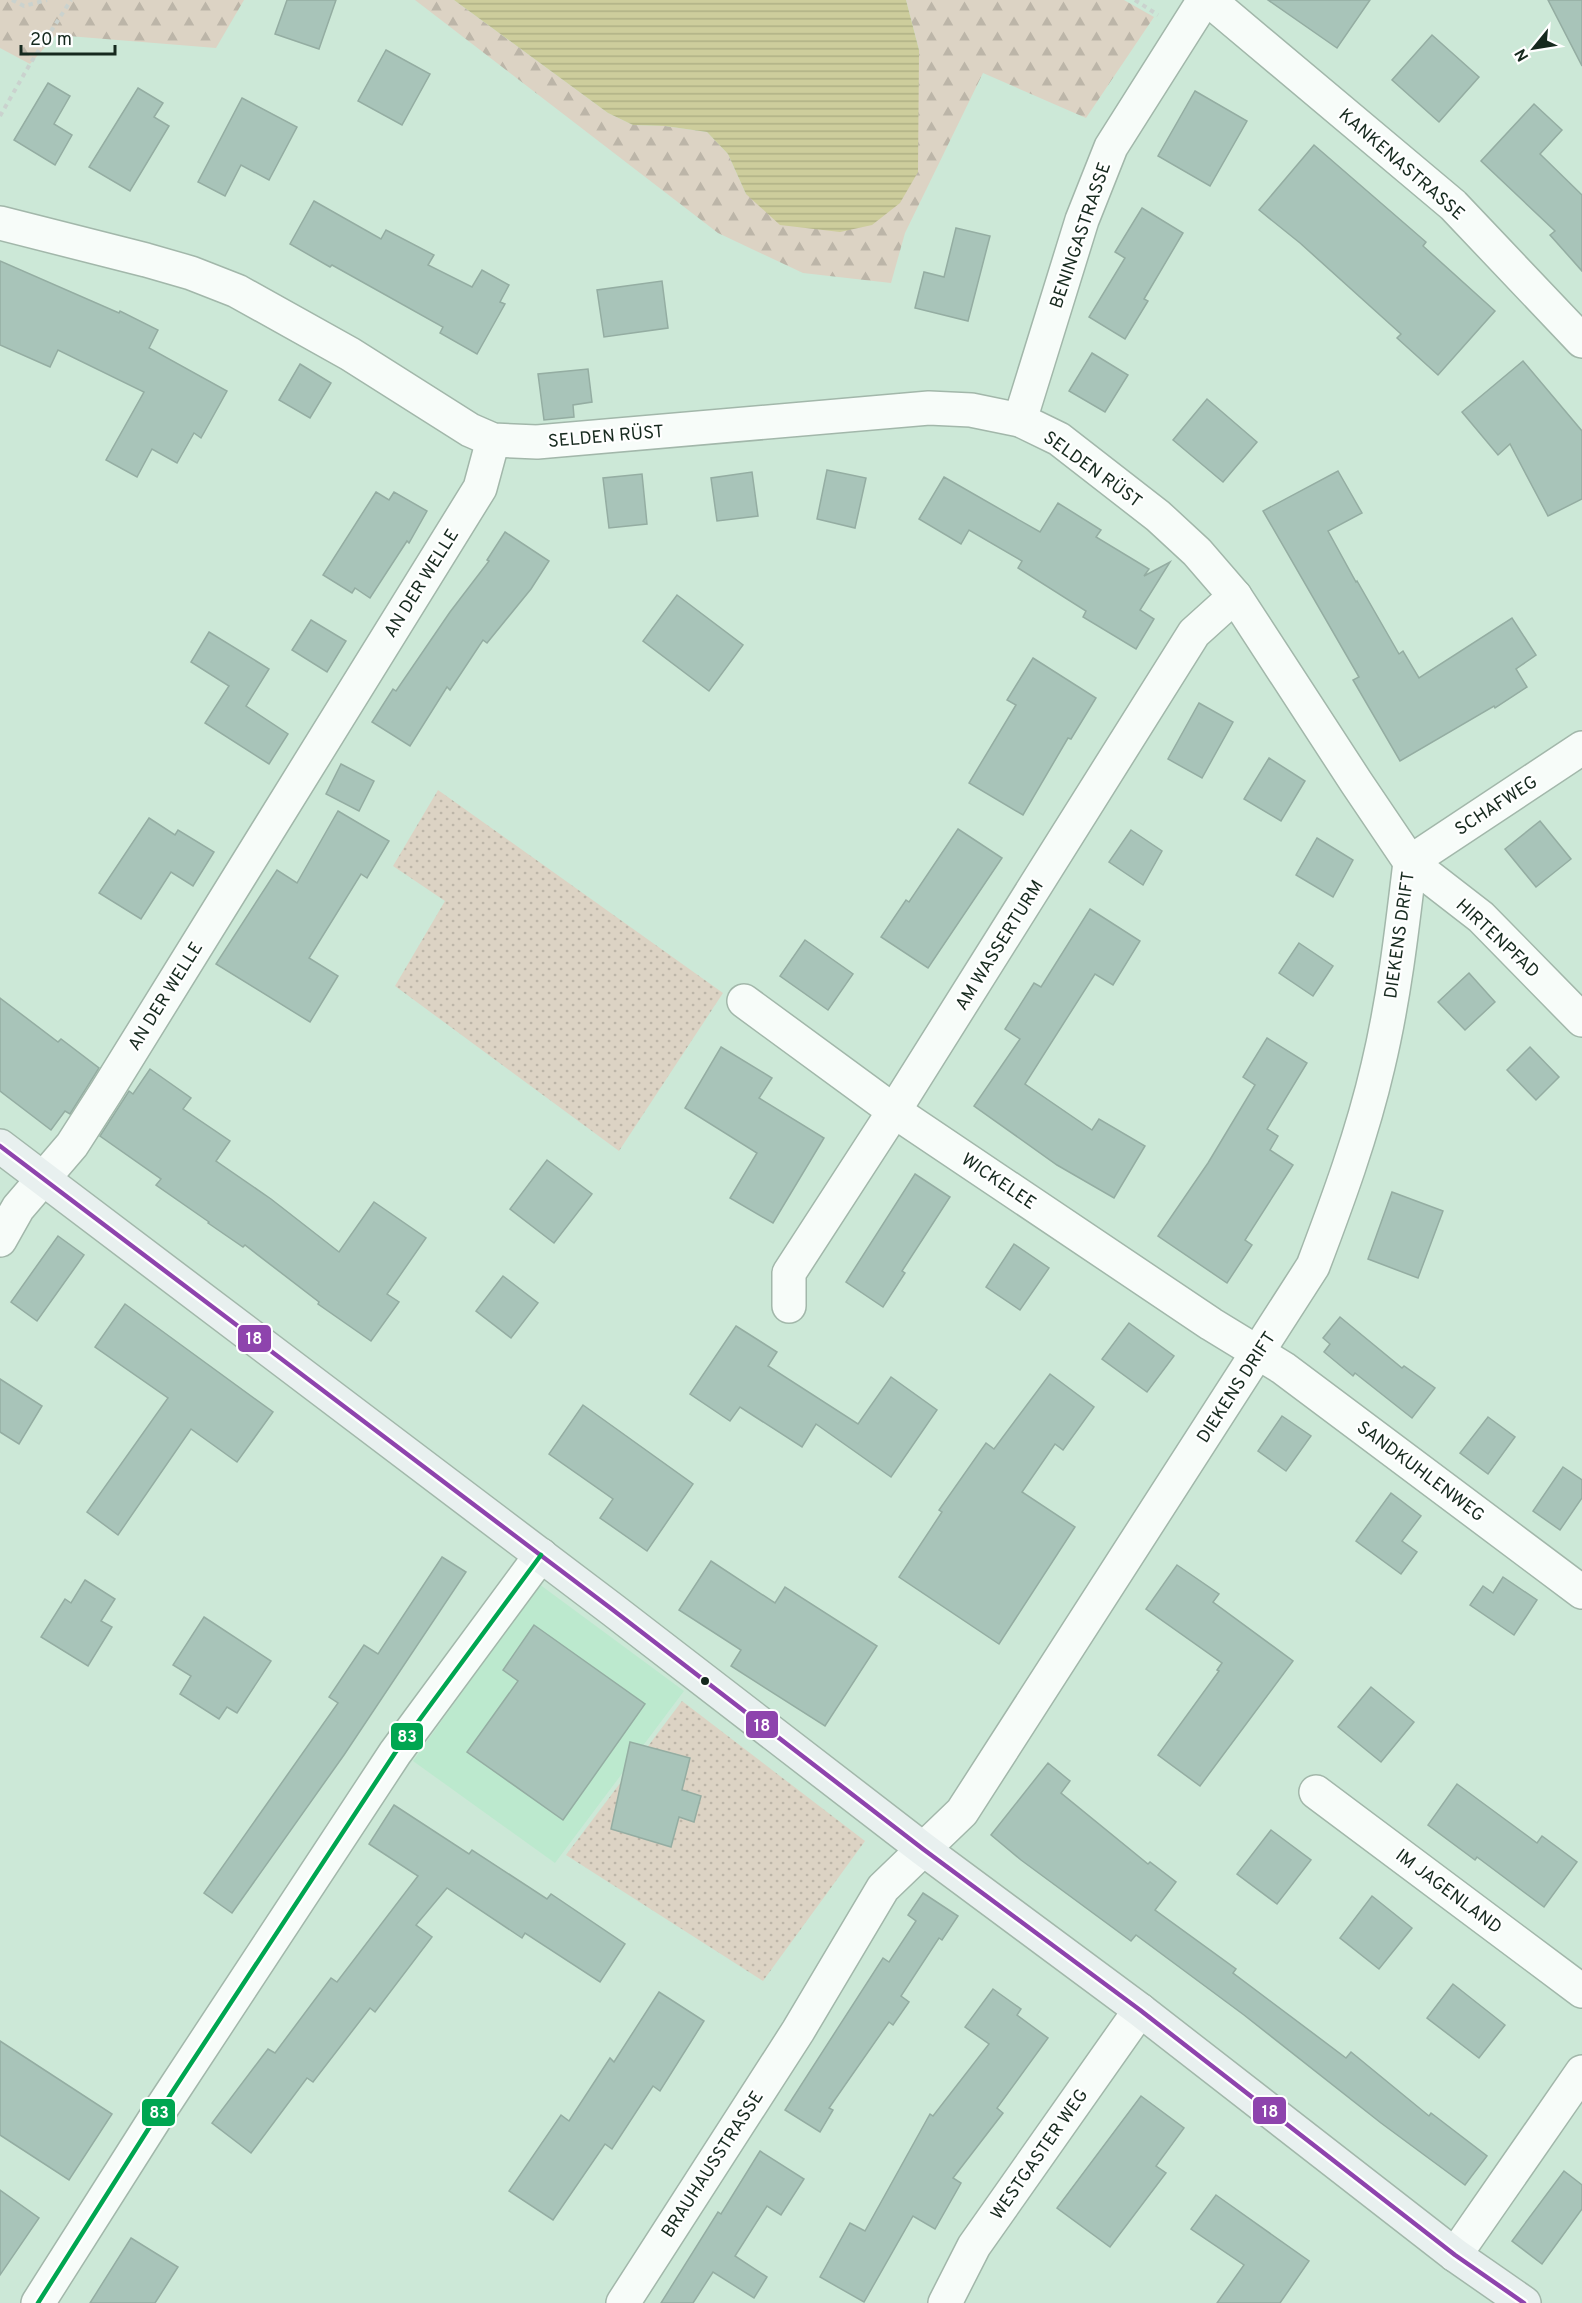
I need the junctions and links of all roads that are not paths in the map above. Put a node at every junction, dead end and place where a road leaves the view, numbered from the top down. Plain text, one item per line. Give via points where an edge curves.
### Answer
1 (1206, 0) edge
2 (0, 223) edge
3 (1582, 341) edge
4 (1020, 420) junction
5 (493, 440) junction
6 (1235, 596) junction
7 (1582, 748) edge
8 (1410, 862) junction
9 (744, 1001) dead end
10 (1582, 1020) edge
11 (894, 1111) junction
12 (0, 1146) edge
13 (44, 1178) junction
14 (0, 1240) edge
15 (789, 1306) dead end
16 (1259, 1352) junction
17 (541, 1556) junction
18 (1582, 1592) edge
19 (1316, 1792) dead end
20 (923, 1849) junction
21 (1582, 1991) edge
22 (1140, 2010) junction
23 (1582, 2072) edge
24 (1455, 2255) junction
25 (38, 2303) edge
26 (622, 2303) edge
27 (945, 2303) edge
28 (1524, 2303) edge

1 - 3 street, KANKENASTRASSE via 1453,205
1 - 4 street, BENINGASTRASSE via 1111,147 1082,220
2 - 5 street via 146,260 237,291
4 - 5 street, SELDEN RÜST via 970,410 928,408 537,442
4 - 6 street, SELDEN RÜST via 1059,439 1158,516 1197,552
5 - 13 street, AN DER WELLE via 480,488 106,1092 72,1145
6 - 8 street, SELDEN RÜST
6 - 11 street, AM WASSERTURM via 1194,633
7 - 8 street, SCHAFWEG
8 - 10 street, HIRTENPFAD via 1481,917
8 - 16 street, DIEKENS DRIFT via 1378,1065 1347,1177 1313,1266
9 - 11 street, WICKELEE
11 - 15 street, AM WASSERTURM via 789,1273
11 - 16 street, WICKELEE
12 - 13 main road
13 - 14 street, AN DER WELLE via 18,1208
13 - 17 main road
16 - 18 street, SANDKUHLENWEG
16 - 20 street, DIEKENS DRIFT via 962,1812
17 - 20 main road
17 - 25 street via 395,1753 160,2109
19 - 21 street, IM JAGENLAND
20 - 22 main road
20 - 26 street, BRAUHAUSSTRASSE via 883,1888 798,2031
22 - 24 main road
22 - 27 street, WESTGASTER WEG via 974,2246
23 - 24 street
24 - 28 main road

